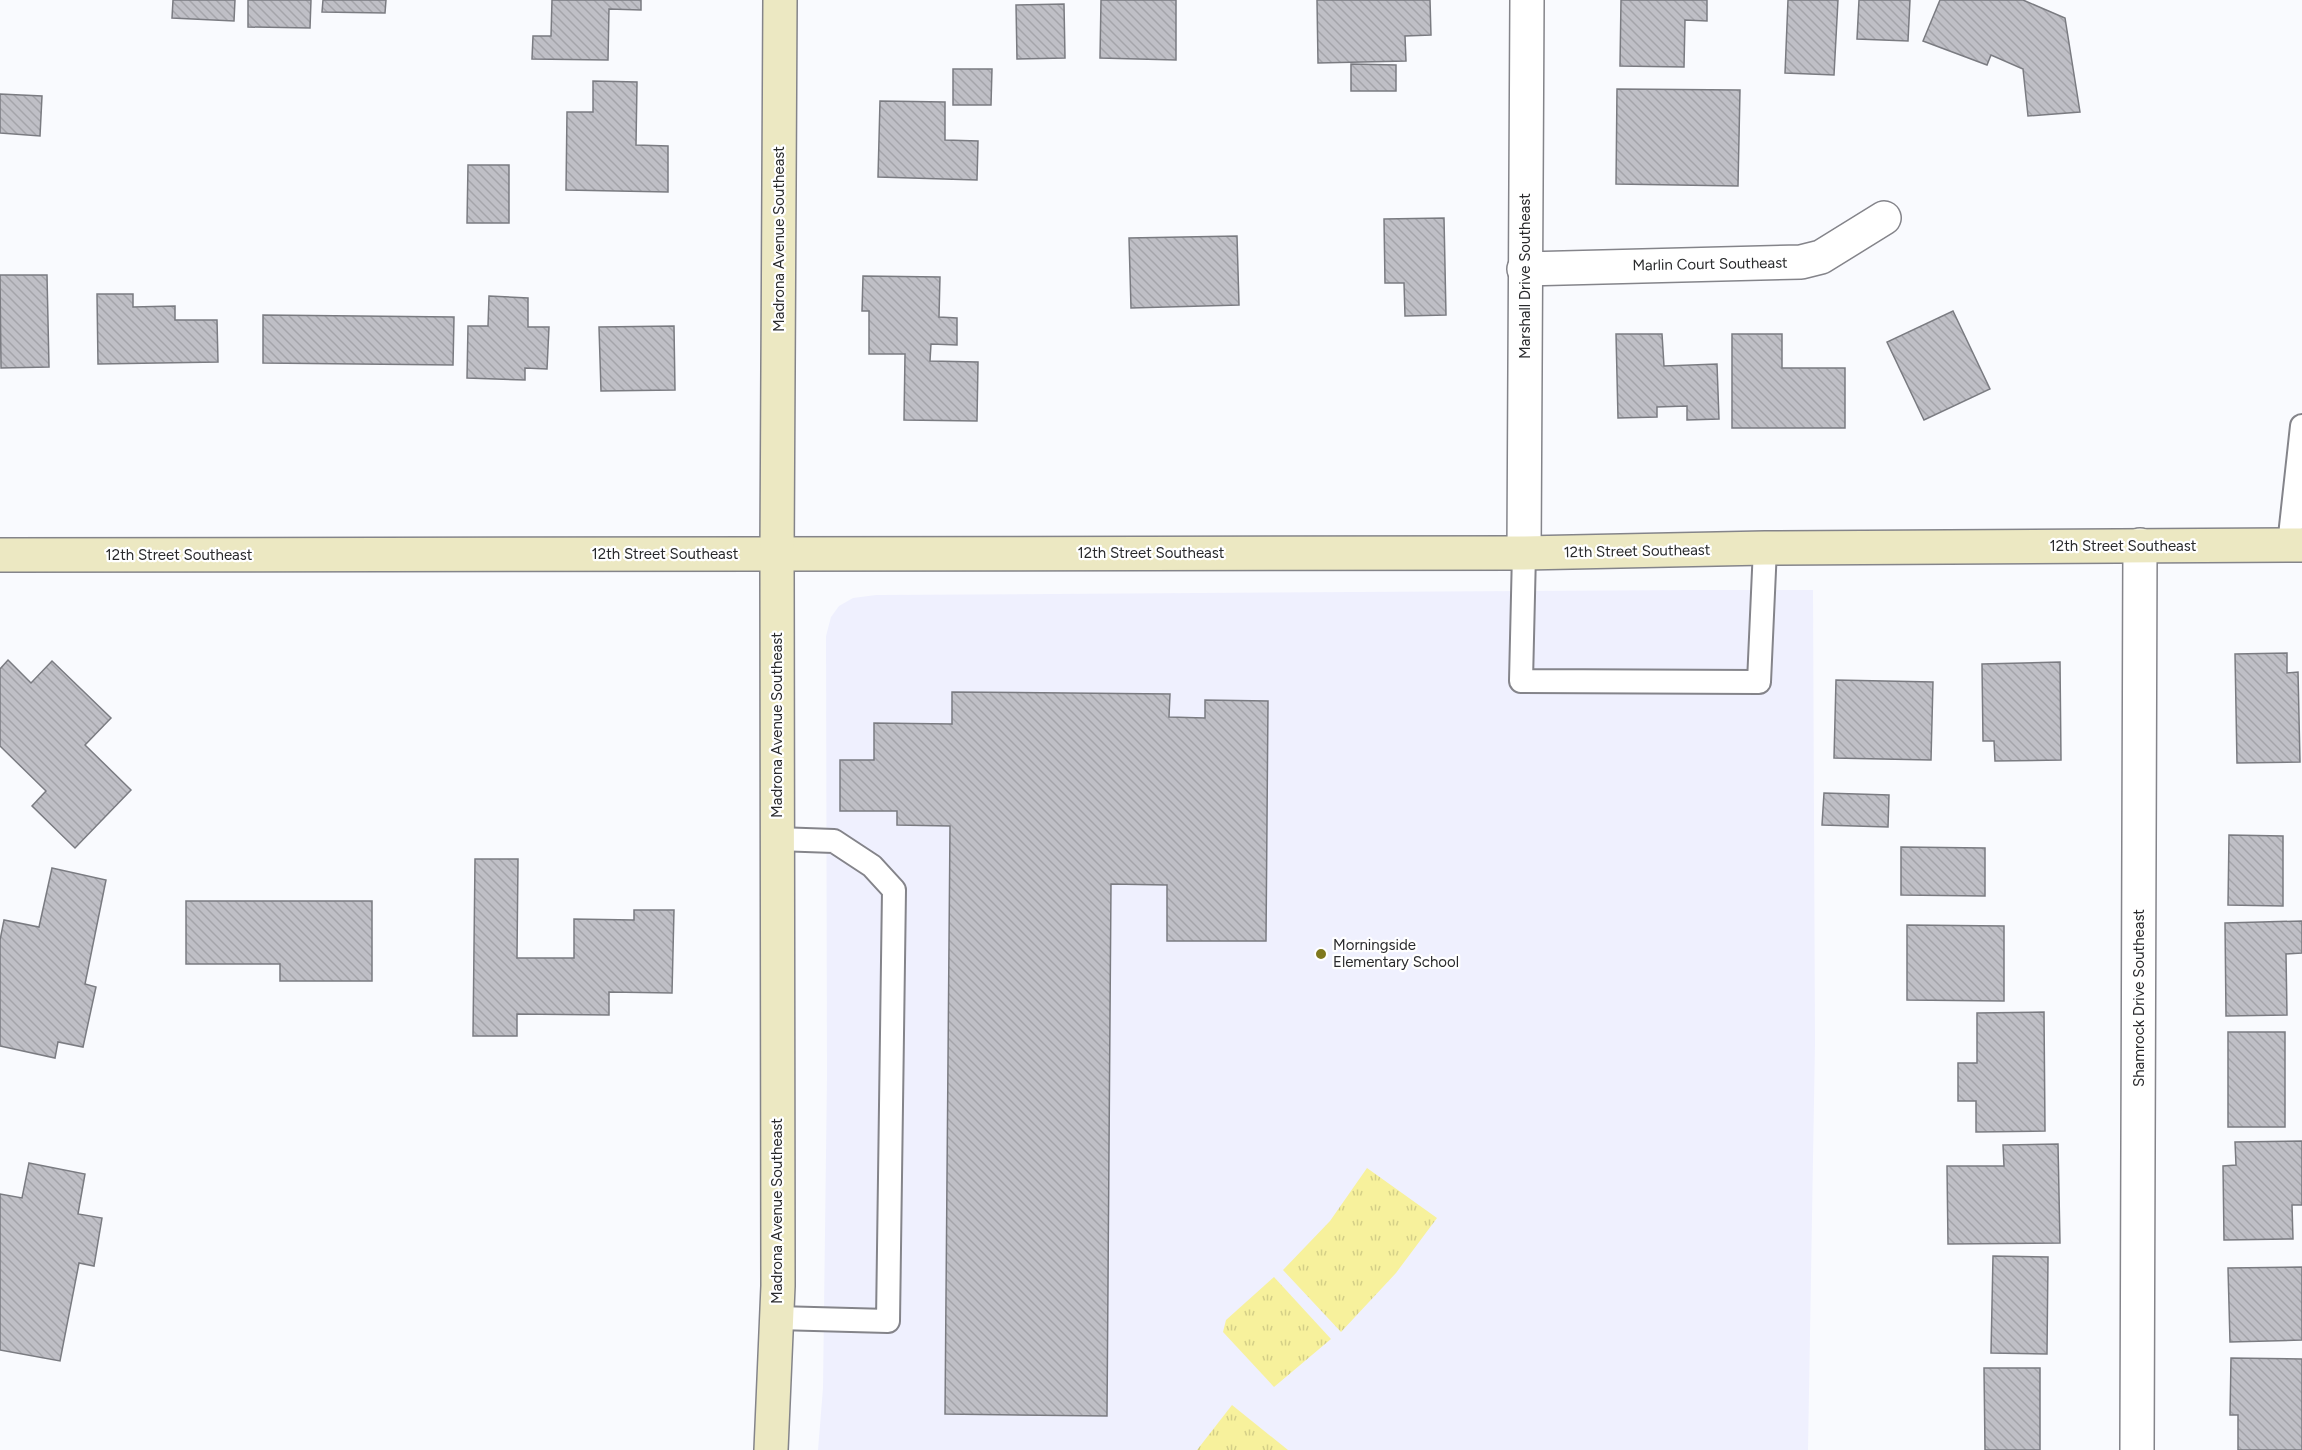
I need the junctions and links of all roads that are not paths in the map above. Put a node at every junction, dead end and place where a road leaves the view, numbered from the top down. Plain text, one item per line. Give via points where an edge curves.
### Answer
1 (780, 0) edge
2 (1527, 0) edge
3 (1884, 218) dead end
4 (1524, 269) junction
5 (2302, 426) edge
6 (2140, 545) junction
7 (2296, 545) edge
8 (1765, 548) junction
9 (1524, 553) junction
10 (777, 554) junction
11 (0, 555) edge
12 (777, 839) junction
13 (777, 1318) junction
14 (771, 1450) edge
15 (2137, 1450) edge

1 - 10 main road, Madrona Avenue Southeast
2 - 4 street, Marshall Drive Southeast
3 - 4 street, Marlin Court Southeast via 1821,257 1801,262
4 - 9 street, Marshall Drive Southeast
5 - 7 lane
6 - 7 main road, 12th Street Southeast
6 - 8 main road, 12th Street Southeast
6 - 15 street, Shamrock Drive Southeast
8 - 9 main road, 12th Street Southeast
8 - 9 lane via 1759,682 1521,681
9 - 10 main road, 12th Street Southeast
10 - 11 main road, 12th Street Southeast
10 - 12 main road, Madrona Avenue Southeast
12 - 13 main road, Madrona Avenue Southeast
12 - 13 lane via 834,841 872,866 894,890 888,1321
13 - 14 main road, Madrona Avenue Southeast

